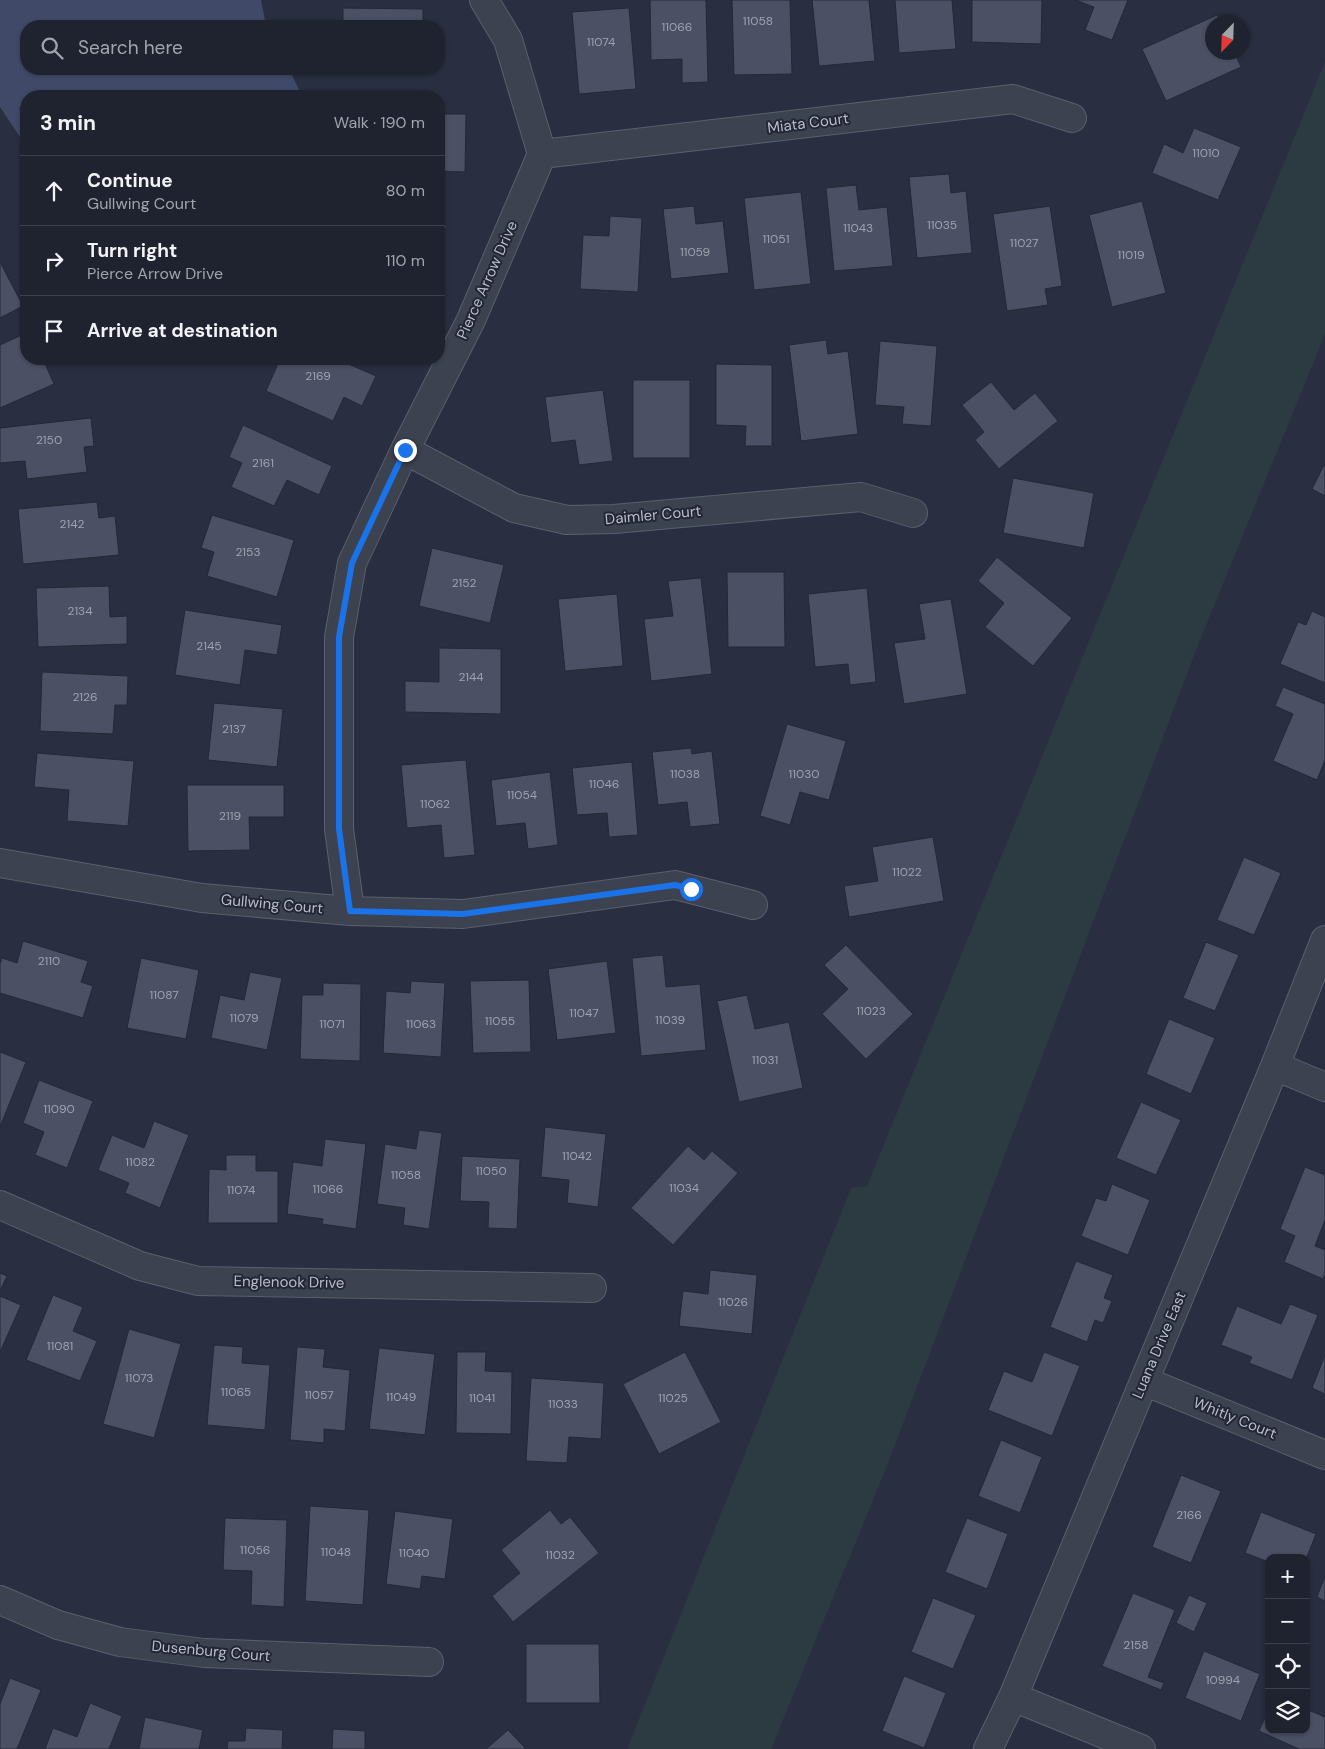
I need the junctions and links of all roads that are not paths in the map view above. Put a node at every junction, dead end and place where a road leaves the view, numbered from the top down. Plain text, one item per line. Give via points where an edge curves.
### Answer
1 (484, 0) edge
2 (1072, 118) dead end
3 (542, 154) junction
4 (405, 450) junction
5 (913, 513) dead end
6 (0, 863) edge
7 (753, 905) dead end
8 (350, 911) junction
9 (1325, 940) edge
10 (1275, 1066) junction
11 (1325, 1087) edge
12 (0, 1205) edge
13 (592, 1288) dead end
14 (1144, 1380) junction
15 (1325, 1455) edge
16 (0, 1600) edge
17 (429, 1662) dead end
18 (1013, 1697) junction
19 (988, 1749) edge
20 (1141, 1749) edge

1 - 3 street via 508,40
2 - 3 street, Miata Court via 1012,99
3 - 4 street, Pierce Arrow Drive via 471,320
4 - 5 street, Daimler Court via 514,508 567,520 614,519 861,497
4 - 8 street, Pierce Arrow Drive via 352,563 339,637 339,829
6 - 8 street, Gullwing Court via 202,898
7 - 8 street, Gullwing Court via 675,885 463,914
9 - 10 street, Luana Drive East
10 - 11 street
10 - 14 street, Luana Drive East
12 - 13 street, Englenook Drive via 140,1266 198,1280
14 - 15 street, Whitly Court
14 - 18 street, Luana Drive East
16 - 17 street, Dusenburg Court via 58,1624 120,1642 204,1653
18 - 19 street, Luana Drive East
18 - 20 street

